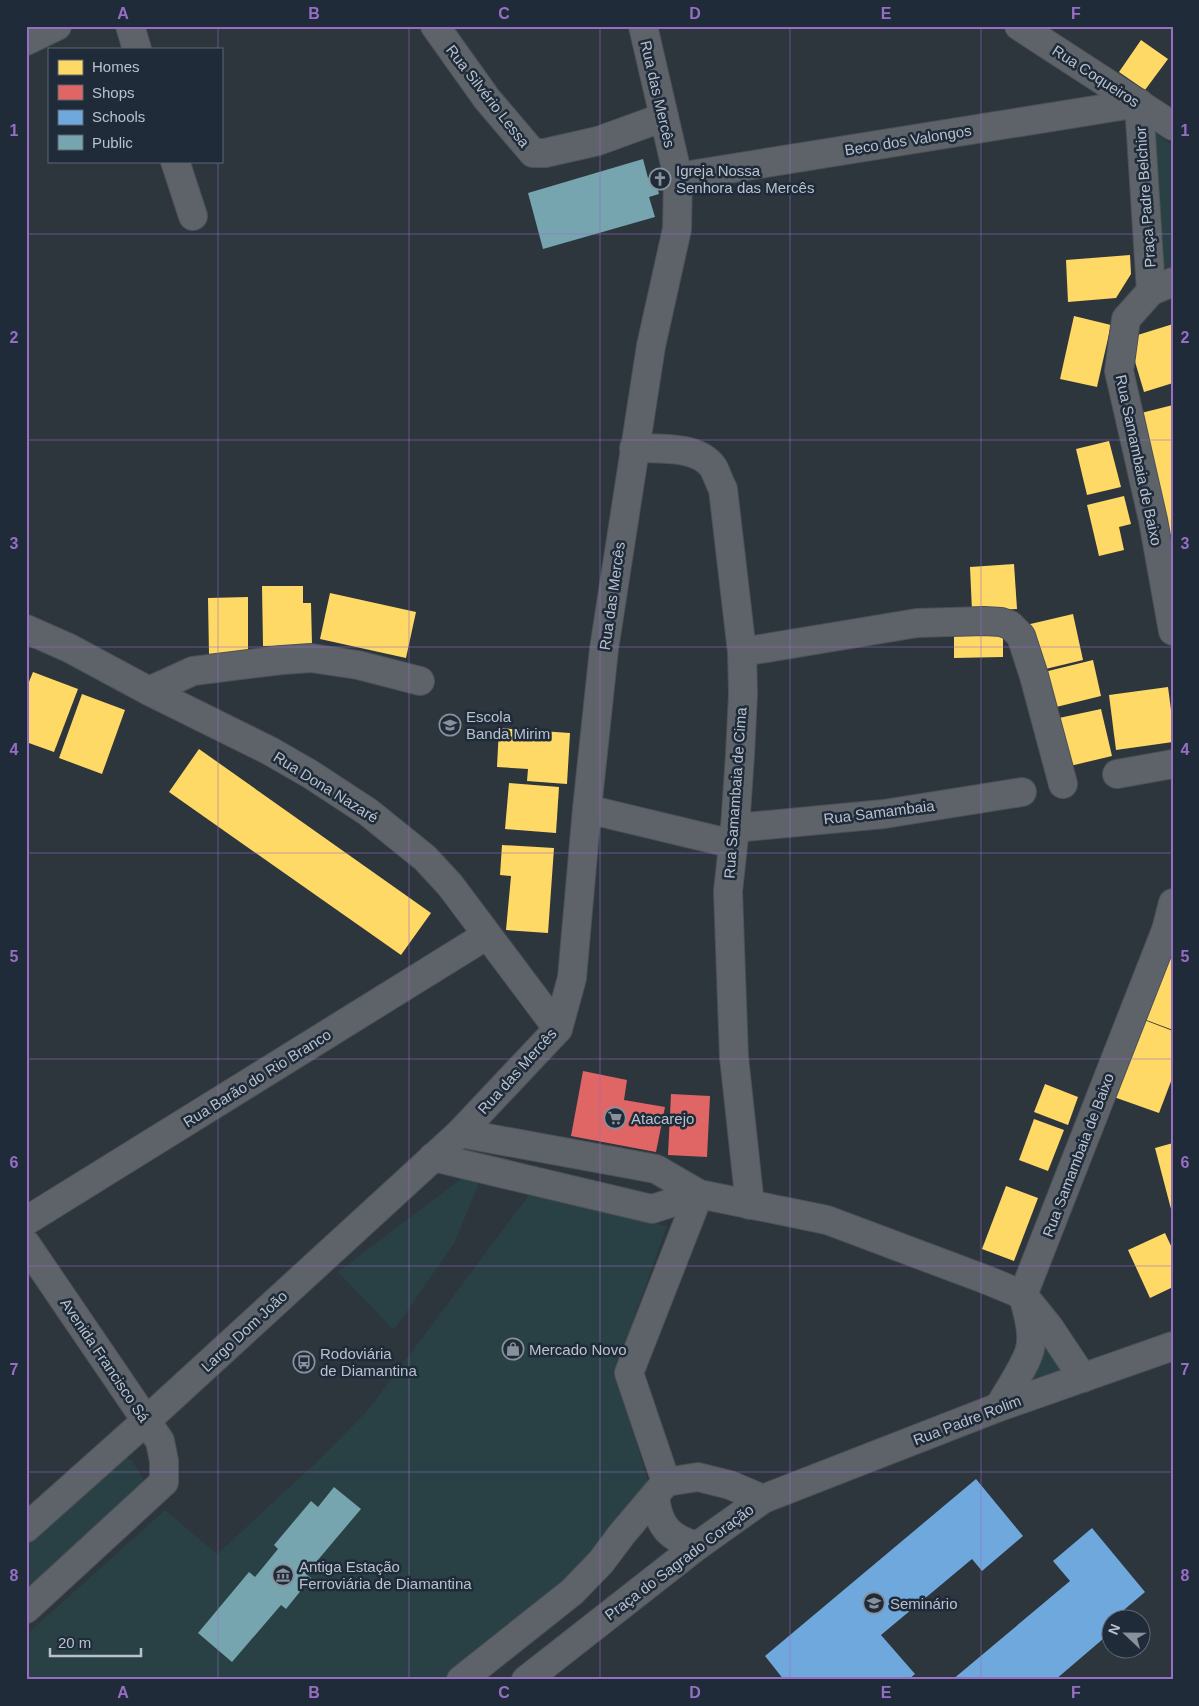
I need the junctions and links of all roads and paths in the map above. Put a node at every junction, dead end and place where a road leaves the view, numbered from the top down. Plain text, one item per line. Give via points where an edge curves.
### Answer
1 (57, 26) edge
2 (130, 26) edge
3 (435, 26) edge
4 (642, 26) edge
5 (1019, 26) edge
6 (26, 41) edge
7 (137, 48) edge
8 (1139, 103) junction
9 (664, 117) junction
10 (1173, 126) edge
11 (175, 162) edge
12 (678, 177) junction
13 (193, 216) dead end
14 (1162, 287) edge
15 (634, 448) junction
16 (26, 629) edge
17 (1173, 631) edge
18 (742, 652) junction
19 (420, 681) dead end
20 (149, 691) junction
21 (1173, 764) edge
22 (1118, 774) dead end
23 (1063, 784) dead end
24 (1022, 792) dead end
25 (587, 810) junction
26 (734, 836) junction
27 (1173, 903) edge
28 (1169, 929) edge
29 (487, 935) junction
30 (558, 1029) junction
31 (460, 1133) junction
32 (432, 1157) junction
33 (699, 1194) junction
34 (750, 1205) junction
35 (26, 1221) edge
36 (26, 1244) edge
37 (1024, 1295) junction
38 (1173, 1346) edge
39 (1082, 1378) junction
40 (999, 1406) junction
41 (147, 1420) junction
42 (661, 1489) junction
43 (763, 1499) junction
44 (26, 1528) edge
45 (697, 1546) junction
46 (26, 1609) edge
47 (461, 1680) edge
48 (526, 1680) edge

1 - 6 street
2 - 7 street
3 - 9 street, Rua Silvério Lessa via 487,99 533,153 598,141
4 - 9 street, Rua das Mercês
5 - 8 street, Rua Coqueiros
8 - 10 street, Rua Coqueiros
8 - 12 street, Beco dos Valongos
8 - 14 street, Praça Padre Belchior
9 - 12 street, Rua das Mercês
11 - 13 street
12 - 15 street, Rua das Mercês via 677,229 651,346
14 - 17 street, Rua Samambaia de Baixo via 1126,319 1119,371 1153,520
15 - 18 street, Rua Samambaia de Cima via 677,450 700,456 712,467 723,489
15 - 25 street, Rua das Mercês via 604,649
16 - 20 street, Rua Dona Nazaré
18 - 23 street via 917,623 984,621 1010,625 1021,636
18 - 26 street, Rua Samambaia de Cima
19 - 20 street via 358,665 311,658 193,671
20 - 29 street, Rua Dona Nazaré via 270,751 368,812 425,858 450,885
21 - 22 street
24 - 26 street, Rua Samambaia
25 - 26 street, Rua Samambaia
25 - 30 street, Rua das Mercês via 572,978
26 - 34 street, Rua Samambaia de Cima via 728,891 734,1057
27 - 28 street, Rua Samambaia de Baixo
28 - 37 street, Rua Samambaia de Baixo
29 - 30 street, Rua Dona Nazaré
29 - 35 street, Rua Barão do Rio Branco
30 - 31 street, Rua das Mercês
31 - 32 street, Largo Dom João
31 - 33 street via 656,1169
32 - 33 street via 652,1210
32 - 41 street, Largo Dom João
33 - 34 street
33 - 42 street via 629,1373
34 - 37 street via 827,1220
36 - 41 street, Avenida Francisco Sá
37 - 39 street
37 - 40 street via 1031,1328 1030,1348
38 - 39 street, Rua Padre Rolim
39 - 40 street, Rua Padre Rolim
40 - 43 street, Rua Padre Rolim
41 - 44 street, Largo Dom João
41 - 46 street, Avenida Francisco Sá via 160,1441 164,1482
42 - 43 street, Praça do Sagrado Coração via 698,1477 730,1485
42 - 45 street via 657,1514 679,1541
42 - 47 street via 572,1592
43 - 45 street, Praça do Sagrado Coração
45 - 48 street, Praça do Sagrado Coração

